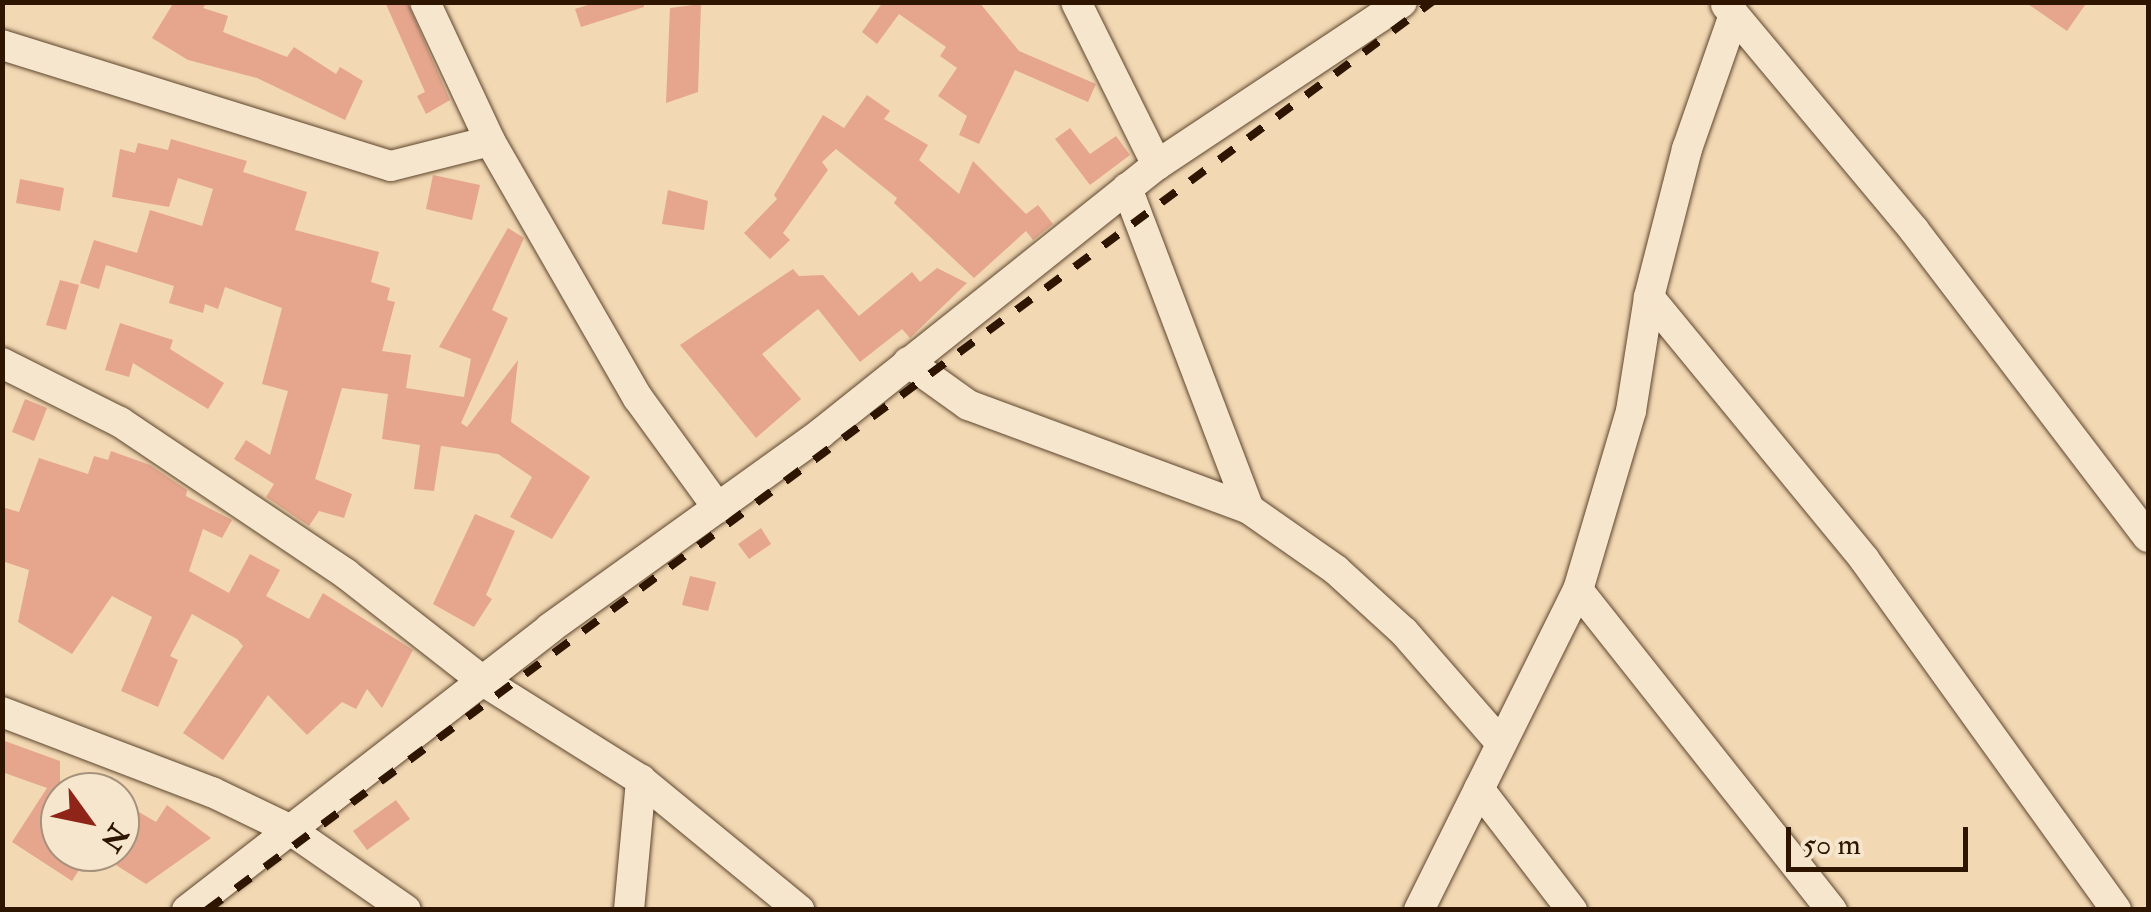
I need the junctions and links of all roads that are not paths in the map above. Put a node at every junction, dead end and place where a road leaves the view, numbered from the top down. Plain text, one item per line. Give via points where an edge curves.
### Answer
1 (424, 2) edge
2 (1076, 2) edge
3 (1402, 2) edge
4 (1729, 9) edge
5 (2, 45) edge
6 (490, 140) junction
7 (1157, 165) junction
8 (1127, 188) junction
9 (1649, 297) junction
10 (2, 362) edge
11 (908, 362) junction
12 (718, 508) junction
13 (1250, 509) junction
14 (2148, 537) edge
15 (1578, 590) junction
16 (483, 681) junction
17 (2, 712) edge
18 (1502, 743) junction
19 (641, 780) junction
20 (1479, 789) junction
21 (289, 829) junction
22 (187, 910) edge
23 (406, 910) edge
24 (629, 910) edge
25 (798, 910) edge
26 (1419, 910) edge
27 (1572, 910) edge
28 (1832, 910) edge
29 (2116, 910) edge

1 - 6 street
2 - 7 street
3 - 7 street
4 - 9 street
4 - 14 street via 1914,230
5 - 6 street via 390,166
6 - 12 street via 638,398
7 - 8 street
8 - 11 street
8 - 13 street
9 - 15 street via 1630,411
9 - 29 street via 1864,559
10 - 16 street via 120,422 346,574
11 - 12 street
11 - 13 street via 968,405
12 - 16 street
13 - 18 street via 1336,570 1404,632
15 - 18 street
15 - 28 street
16 - 19 street
16 - 21 street
17 - 21 street via 212,792
18 - 20 street
19 - 24 street
19 - 25 street
20 - 26 street
20 - 27 street
21 - 22 street
21 - 23 street

